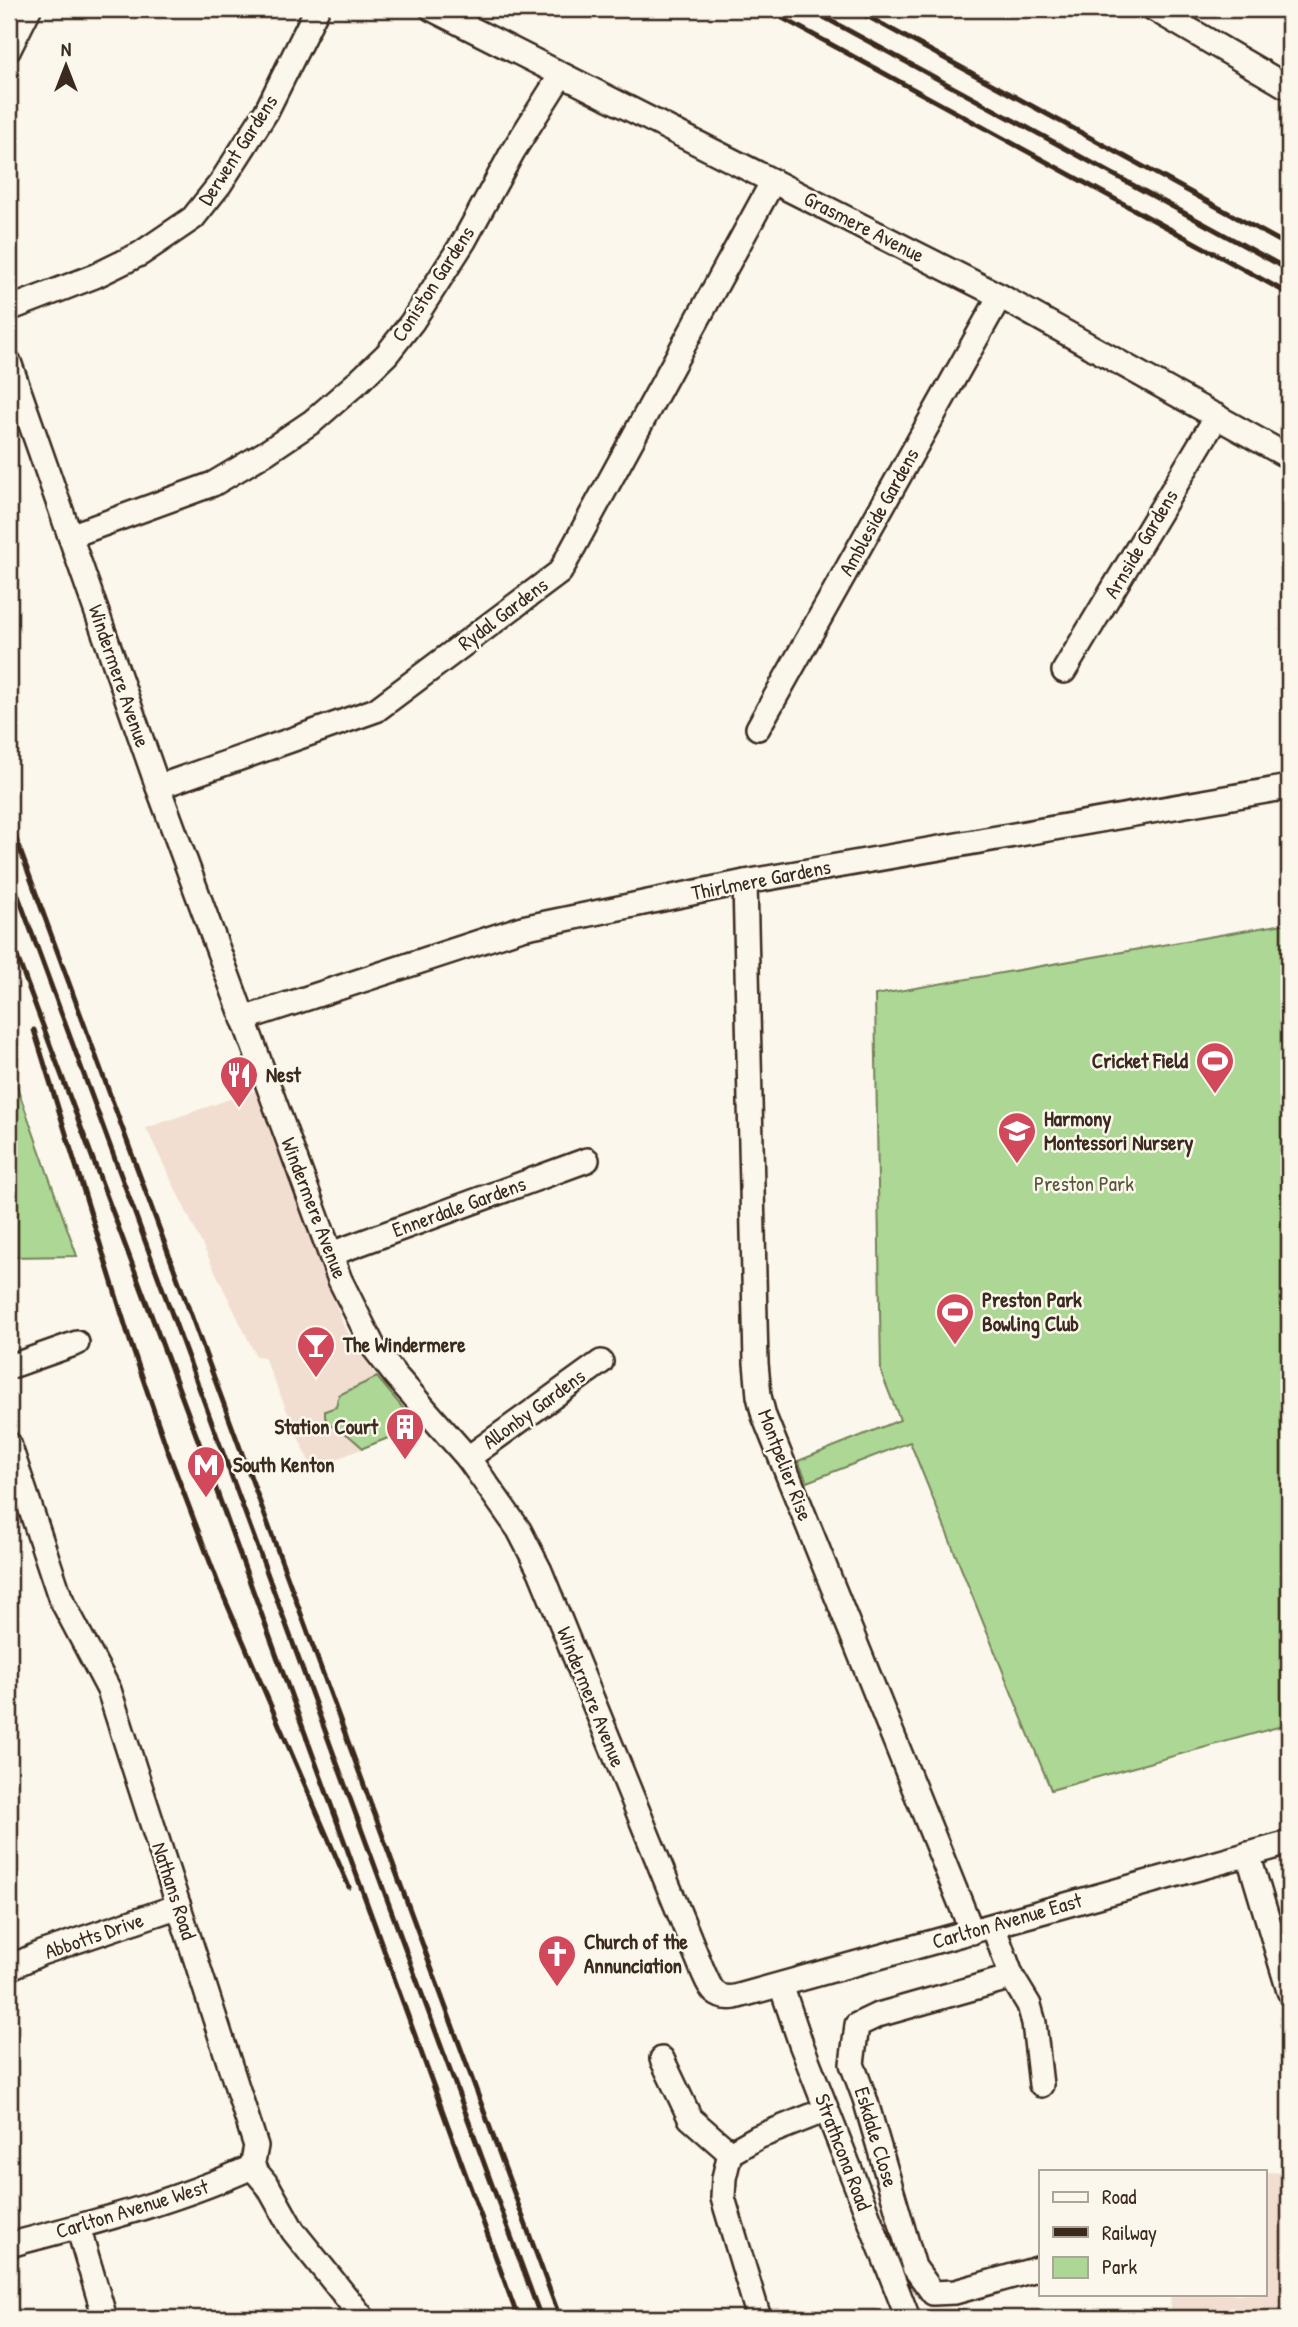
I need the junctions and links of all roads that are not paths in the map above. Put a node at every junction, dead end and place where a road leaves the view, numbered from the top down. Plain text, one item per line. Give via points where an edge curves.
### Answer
1 (29, 9) edge
2 (317, 9) edge
3 (432, 9) edge
4 (1161, 11) edge
5 (9, 49) edge
6 (561, 75) junction
7 (1286, 86) dead end
8 (773, 181) junction
9 (1000, 296) junction
10 (9, 309) edge
11 (9, 362) edge
12 (1217, 416) junction
13 (1289, 457) edge
14 (70, 536) junction
15 (1064, 671) dead end
16 (758, 728) dead end
17 (158, 787) junction
18 (1289, 787) edge
19 (745, 882) junction
20 (243, 1019) junction
21 (587, 1160) dead end
22 (331, 1254) junction
23 (77, 1343) dead end
24 (601, 1362) dead end
25 (9, 1367) edge
26 (9, 1444) edge
27 (468, 1458) junction
28 (1289, 1843) edge
29 (1248, 1854) junction
30 (179, 1906) junction
31 (983, 1929) junction
32 (9, 1968) edge
33 (1012, 1977) junction
34 (781, 1985) junction
35 (1289, 1991) edge
36 (724, 1998) joint
37 (662, 2059) dead end
38 (1041, 2085) dead end
39 (826, 2110) junction
40 (730, 2153) junction
41 (252, 2167) junction
42 (78, 2227) junction
43 (9, 2245) edge
44 (1039, 2269) edge
45 (104, 2318) edge
46 (363, 2318) edge
47 (759, 2318) edge
48 (908, 2318) edge

1 - 5 street
2 - 10 street, Derwent Gardens via 266,112 193,218 140,254
3 - 6 street, Grasmere Avenue
4 - 7 street
6 - 8 street, Grasmere Avenue
6 - 14 street, Coniston Gardens via 412,323 359,382 313,421 213,484
8 - 9 street, Grasmere Avenue
8 - 17 street, Rydal Gardens via 560,572 376,709
9 - 12 street, Grasmere Avenue
9 - 16 street, Ambleside Gardens
11 - 14 street, Windermere Avenue
12 - 13 street, Grasmere Avenue
12 - 15 street, Arnside Gardens
14 - 17 street, Windermere Avenue
17 - 20 street, Windermere Avenue
18 - 19 street, Thirlmere Gardens
19 - 20 street, Thirlmere Gardens via 522,928
19 - 31 street, Montpelier Rise via 758,1396
20 - 22 street, Windermere Avenue
21 - 22 street, Ennerdale Gardens
22 - 27 street, Windermere Avenue via 374,1348
23 - 25 street
24 - 27 street, Allonby Gardens
26 - 30 street, Nathans Road via 60,1597 109,1690
27 - 36 street, Windermere Avenue via 505,1508 540,1571 709,1986
28 - 29 street, Carlton Avenue East
29 - 31 street, Carlton Avenue East
29 - 35 street
30 - 32 street, Abbotts Drive
30 - 41 street, Nathans Road via 256,2146
31 - 33 street, Montpelier Rise
31 - 34 street, Carlton Avenue East
33 - 38 street, Montpelier Rise via 1034,2023
33 - 44 street, Eskdale Close via 856,2025 852,2064 914,2267 933,2293 955,2292
34 - 36 street, Carlton Avenue East
34 - 39 street, Strathcona Road
37 - 40 street via 690,2118
39 - 40 street
39 - 48 street, Strathcona Road
40 - 47 street via 723,2198
41 - 42 street, Carlton Avenue West via 214,2184
41 - 46 street via 293,2231
42 - 43 street, Carlton Avenue West
42 - 45 street

